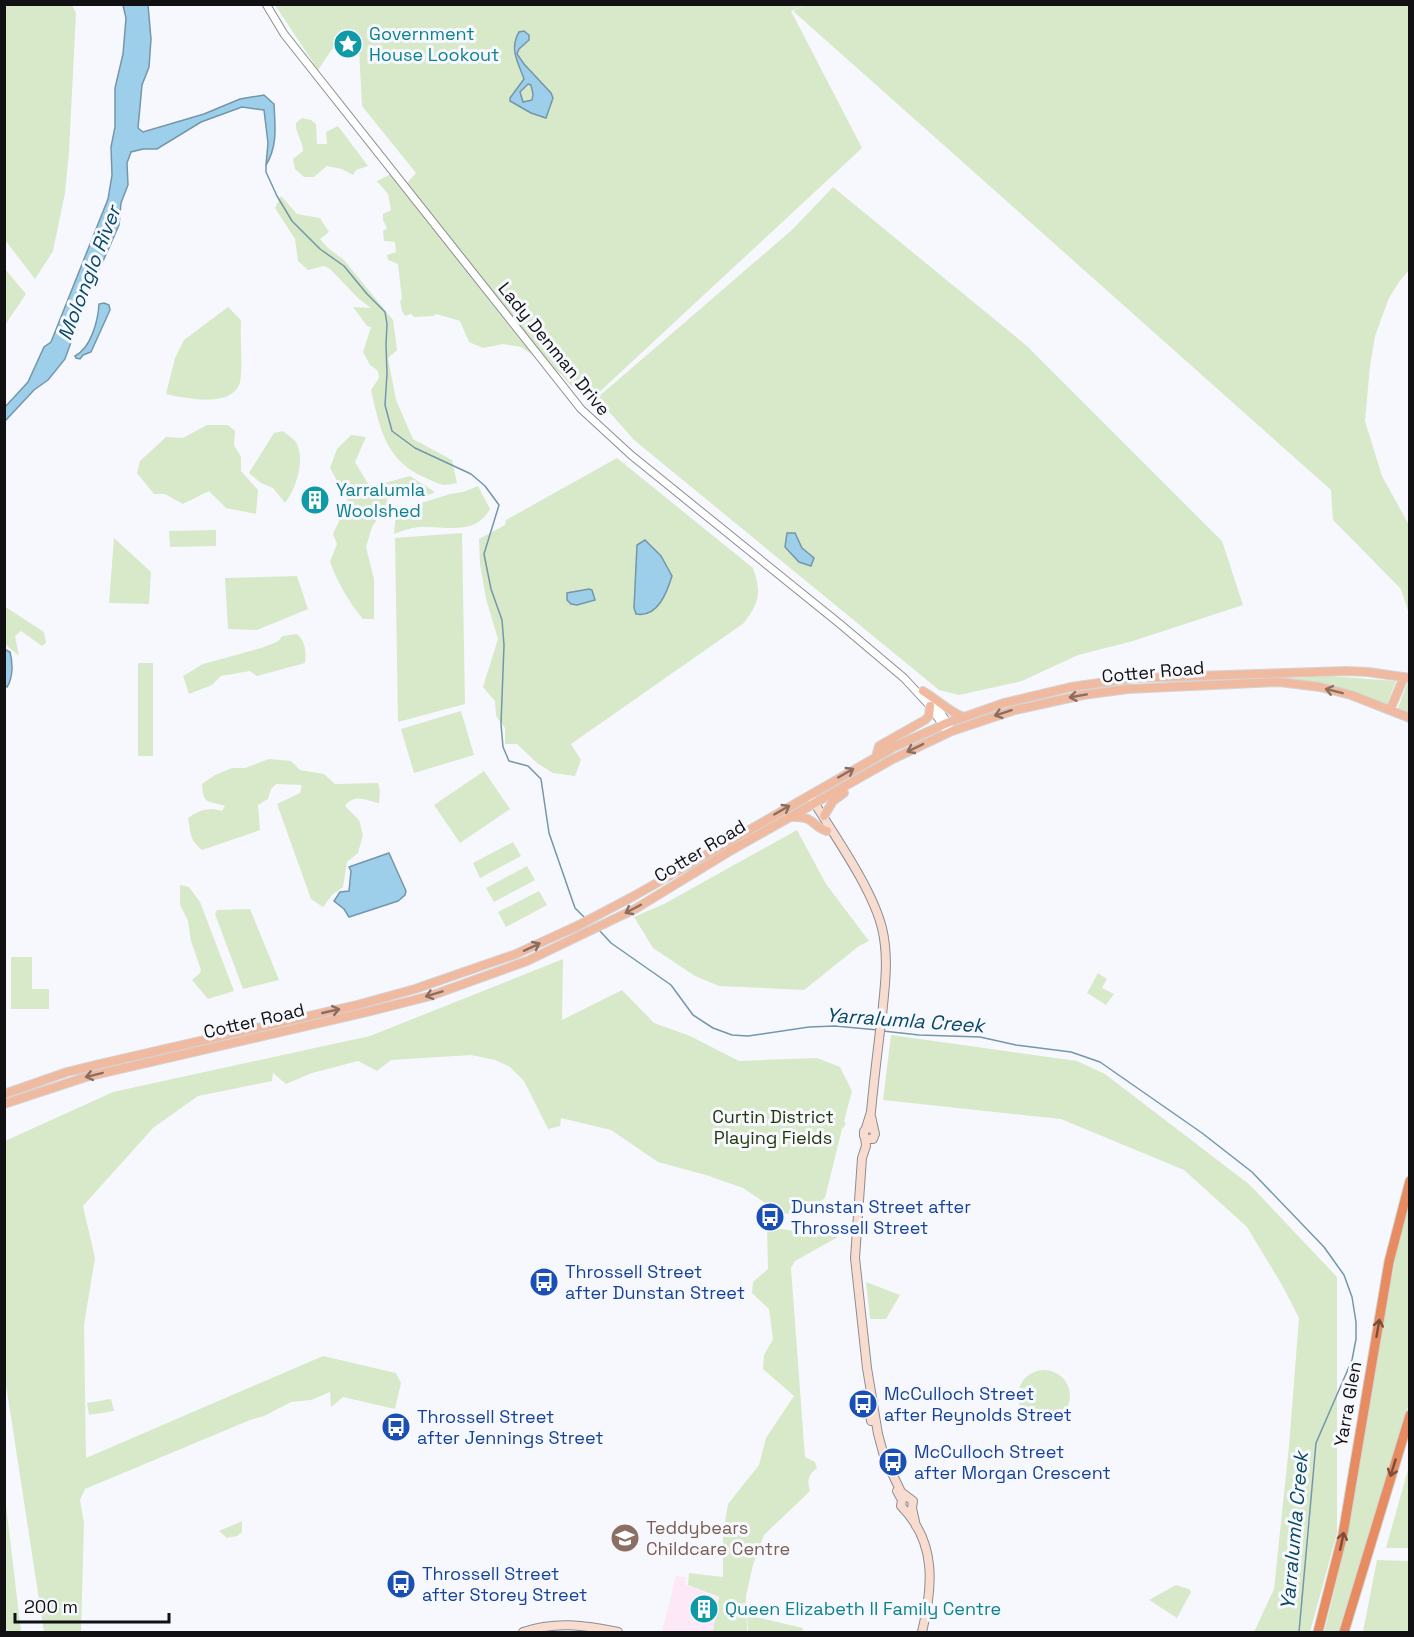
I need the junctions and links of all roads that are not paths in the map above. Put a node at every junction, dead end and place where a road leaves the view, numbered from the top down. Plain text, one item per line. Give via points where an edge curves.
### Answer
1 (267, 4) edge
2 (1407, 677) edge
3 (904, 678) junction
4 (923, 691) junction
5 (930, 706) junction
6 (1390, 710) junction
7 (964, 717) junction
8 (1410, 718) edge
9 (945, 724) junction
10 (950, 732) junction
11 (876, 757) junction
12 (883, 765) junction
13 (807, 796) junction
14 (813, 805) junction
15 (824, 816) junction
16 (790, 817) junction
17 (831, 834) junction
18 (4, 1094) edge
19 (4, 1104) edge
20 (1410, 1181) edge
21 (1410, 1414) edge
22 (1377, 1522) junction
23 (523, 1632) edge
24 (618, 1632) edge
25 (922, 1632) edge
26 (1318, 1632) edge
27 (1344, 1632) edge
28 (1351, 1632) edge

1 - 3 street, Lady Denman Drive via 284,34 581,409 631,455
2 - 6 main road
2 - 7 main road, Cotter Road via 1346,671 1134,678 1047,692
3 - 4 street, Lady Denman Drive
3 - 5 street, Lady Denman Drive
4 - 7 main road
4 - 9 street, Lady Denman Drive via 939,708
5 - 9 street, Lady Denman Drive
5 - 11 main road via 926,720 879,746
6 - 8 main road, Cotter Road
6 -> 10 main road, Cotter Road via 1333,690 1280,682 1149,687 1044,702
7 - 9 main road, Cotter Road
9 - 10 street, Lady Denman Drive
9 - 11 main road, Cotter Road
10 -> 12 main road, Cotter Road
13 -> 11 main road, Cotter Road
12 - 14 main road, Cotter Road
12 - 15 main road via 875,776 833,801
13 - 14 main road
18 -> 13 main road, Cotter Road via 67,1072 357,1005 506,958 579,925
14 - 15 main road
14 - 16 main road, Cotter Road
14 - 17 main road
15 - 17 main road
16 - 17 main road via 805,817
16 -> 19 main road, Cotter Road via 635,909 526,961 430,996 86,1077
17 - 25 main road via 862,883 882,926 886,964 870,1129 863,1133 869,1138 862,1158 855,1258 874,1435 883,1464 904,1499 901,1506 909,1508 927,1553 930,1600
26 -> 20 highway, Yarra Glen via 1343,1534 1389,1263
21 -> 22 highway
22 - 27 highway
22 - 28 highway
23 - 24 main road via 567,1624

